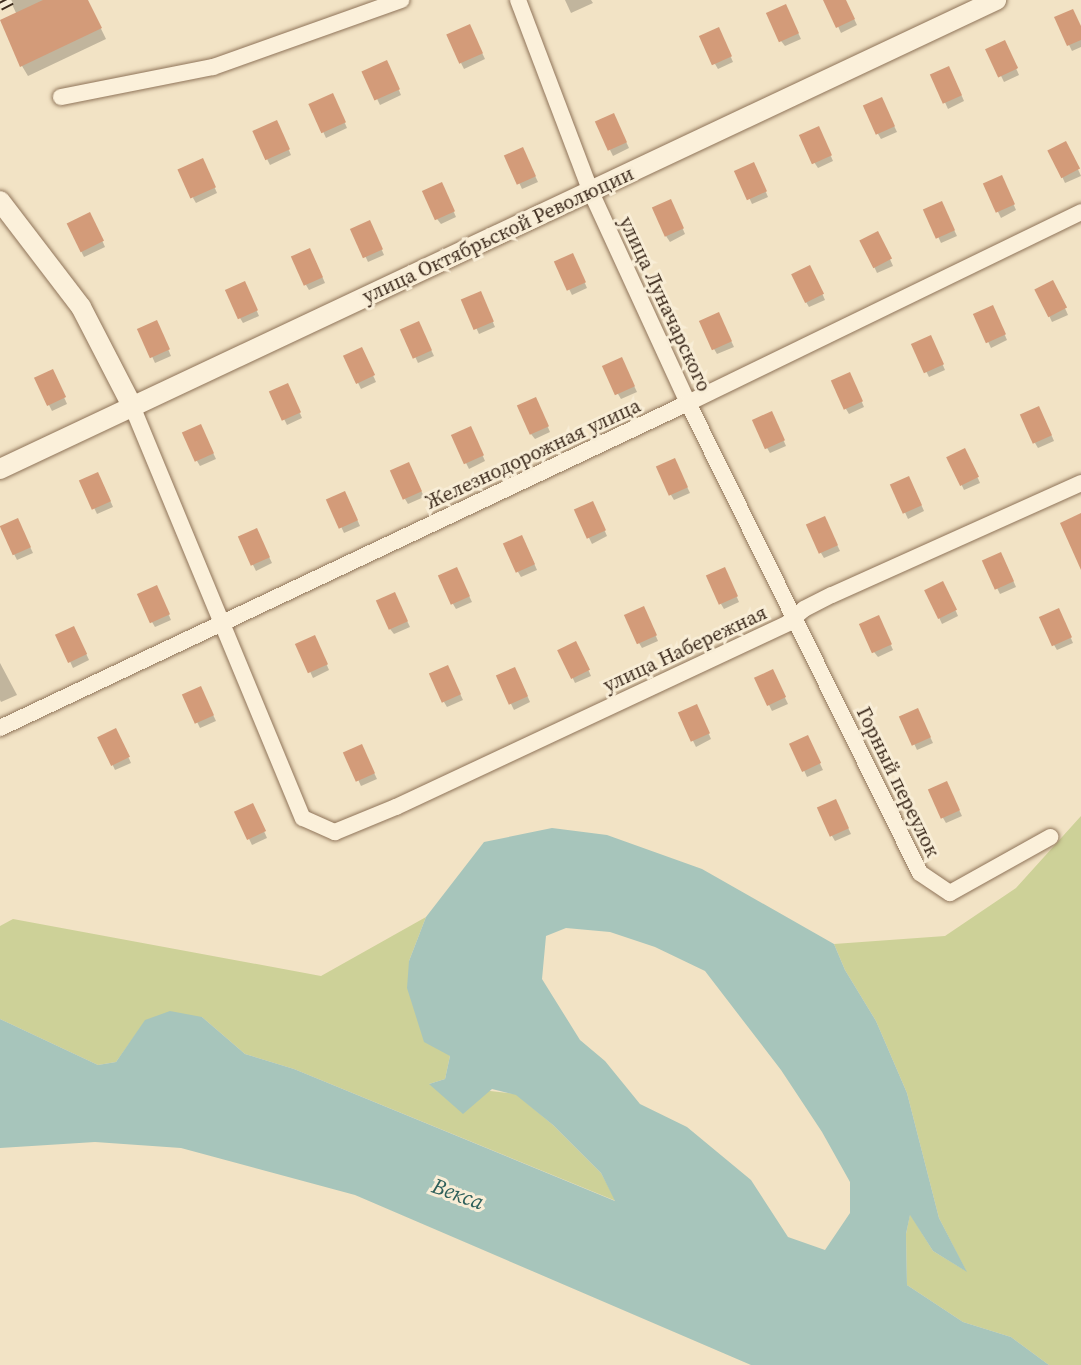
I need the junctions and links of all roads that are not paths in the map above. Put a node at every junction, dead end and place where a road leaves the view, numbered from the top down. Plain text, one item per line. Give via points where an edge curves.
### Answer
1 (401, 0) edge
2 (518, 0) edge
3 (996, 0) edge
4 (61, 97) dead end
5 (591, 192) junction
6 (1, 204) edge
7 (1081, 212) edge
8 (688, 403) junction
9 (132, 406) junction
10 (0, 469) edge
11 (1081, 483) edge
12 (796, 616) junction
13 (222, 624) junction
14 (0, 728) edge
15 (1050, 837) dead end

1 - 4 street via 213,67
2 - 5 street, улица Луначарского
3 - 5 street, улица Октябрьской Революции
5 - 8 street, улица Луначарского
5 - 9 street, улица Октябрьской Революции
6 - 9 street via 81,307
7 - 8 street, Железнодорожная улица
8 - 12 street, улица Луначарского
8 - 13 street, Железнодорожная улица
9 - 10 street, улица Октябрьской Революции
9 - 13 street
11 - 12 street, улица Набережная
12 - 13 street, улица Набережная via 335,832 303,818
12 - 15 street, Горный переулок via 920,873 950,893
13 - 14 street, Железнодорожная улица

